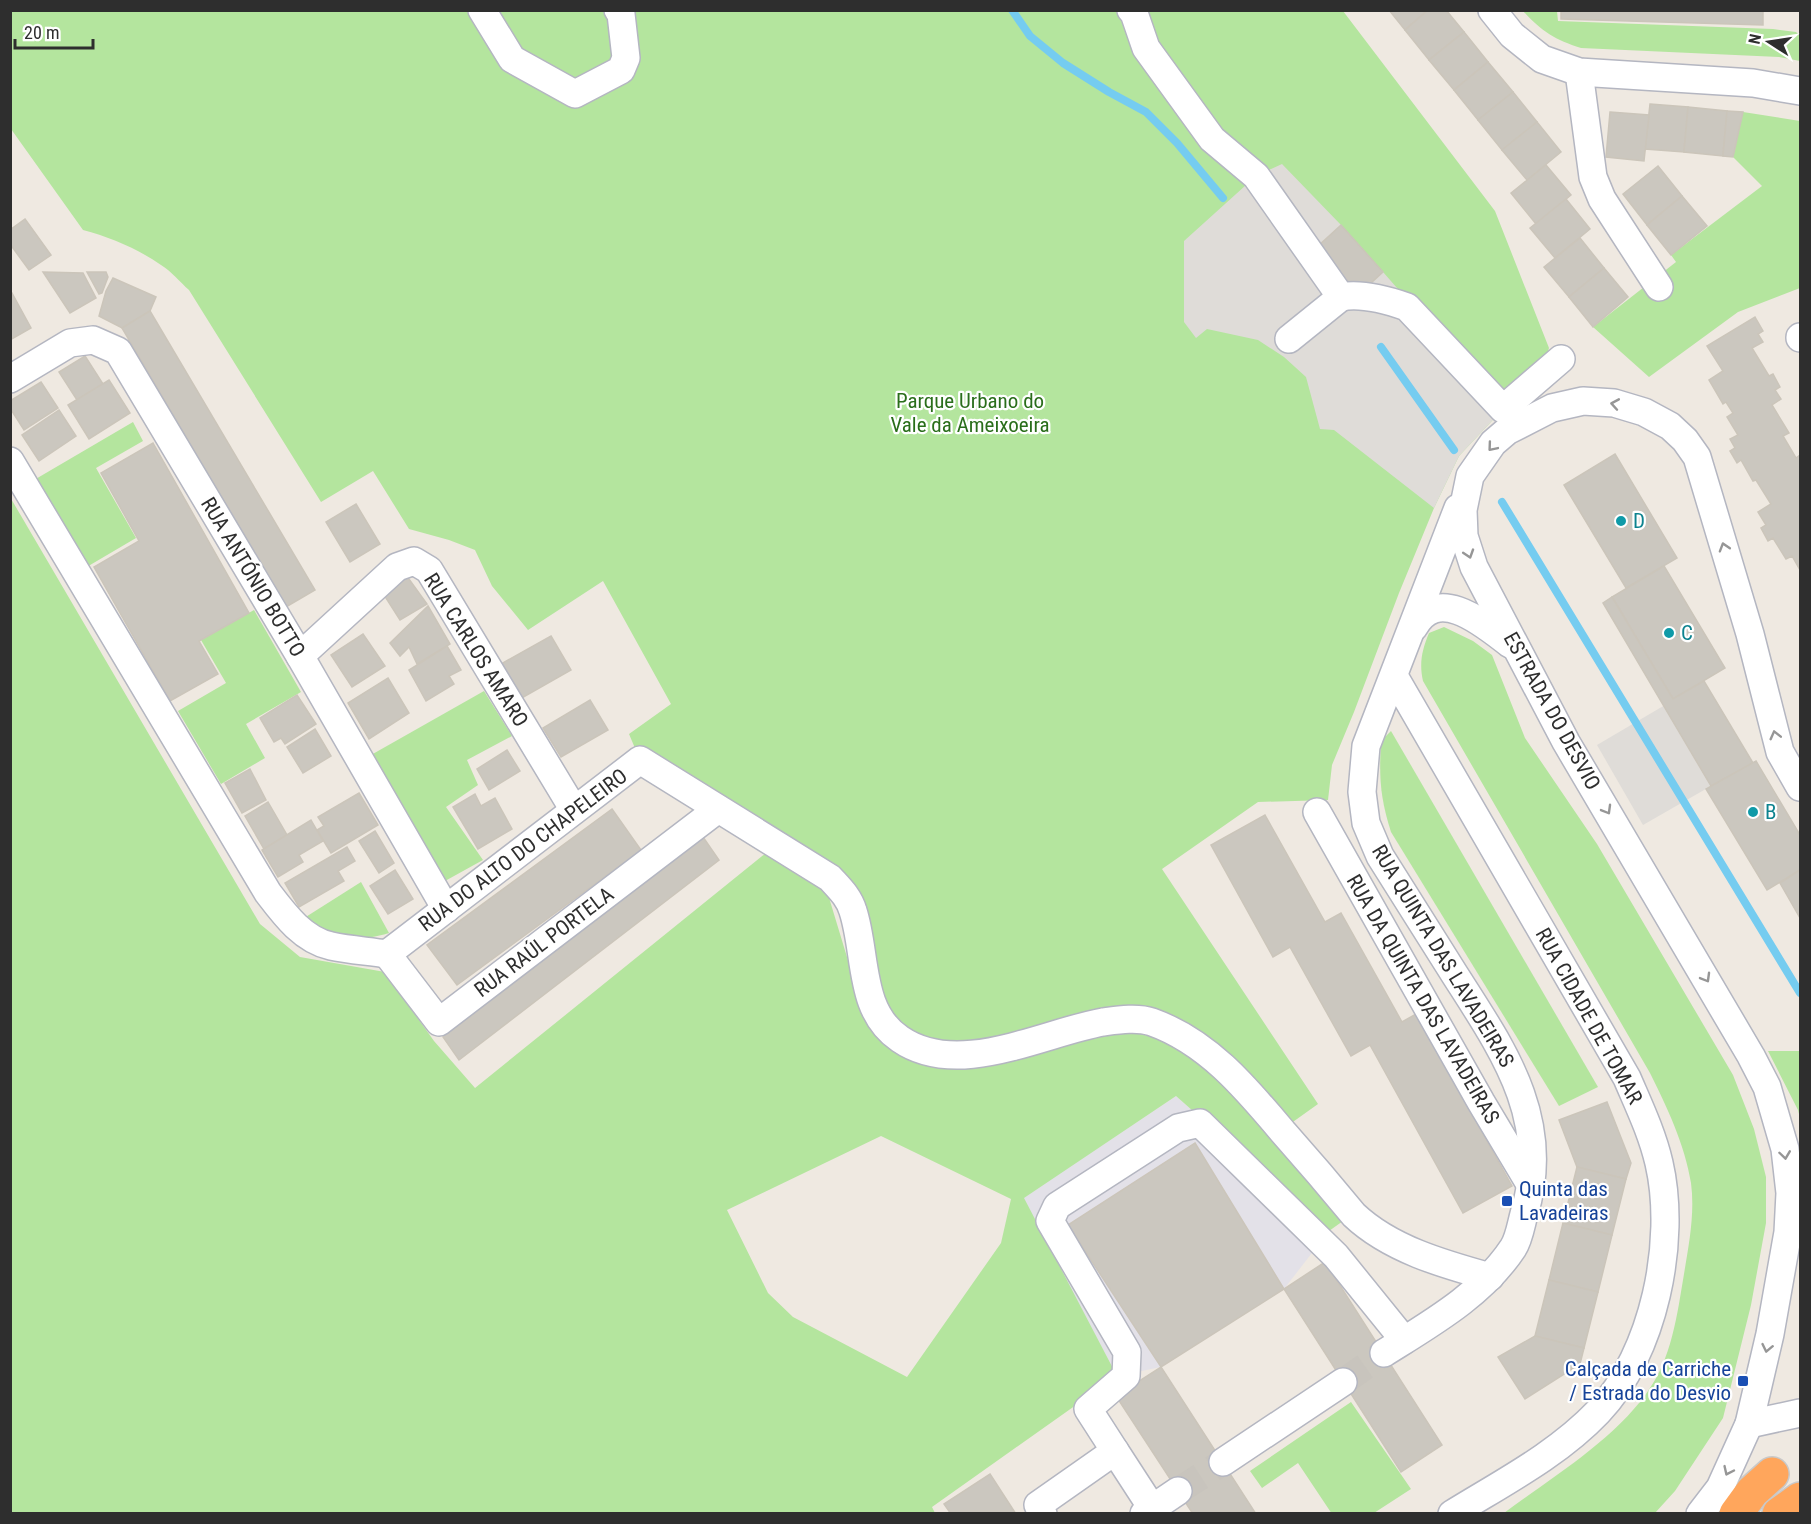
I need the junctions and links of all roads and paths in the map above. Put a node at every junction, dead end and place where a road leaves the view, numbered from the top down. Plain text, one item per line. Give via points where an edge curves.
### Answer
1 (482, 10) edge
2 (618, 10) edge
3 (1131, 10) edge
4 (1492, 10) edge
5 (1579, 72) junction
6 (1800, 91) edge
7 (1659, 287) dead end
8 (1341, 297) junction
9 (1289, 339) dead end
10 (1561, 359) dead end
11 (10, 379) edge
12 (10, 462) edge
13 (1470, 476) junction
14 (1411, 634) junction
15 (1517, 649) junction
16 (300, 656) junction
17 (1394, 676) junction
18 (1800, 787) edge
19 (718, 809) junction
20 (574, 810) junction
21 (1317, 812) dead end
22 (446, 909) junction
23 (387, 954) junction
24 (1530, 1184) junction
25 (1490, 1277) junction
26 (1343, 1382) tunnel mouth
27 (1800, 1413) edge
28 (1749, 1424) junction
29 (1115, 1451) junction
30 (1223, 1462) tunnel mouth
31 (1772, 1474) dead end
32 (1178, 1491) tunnel mouth
33 (1800, 1499) edge
34 (1148, 1511) edge
35 (1043, 1514) edge
36 (1452, 1514) edge
37 (1700, 1514) edge
38 (1736, 1514) edge
39 (1779, 1514) edge

1 - 2 street via 512,59 575,94 621,70 626,58
3 - 8 street via 1146,48 1205,130 1216,144 1256,176
4 - 5 street via 1512,36 1542,59
5 - 6 street via 1753,83
5 - 7 street via 1593,177 1602,199
8 - 9 street
8 - 10 street via 1367,297 1407,307 1503,409
11 - 16 street, RUA ANTÓNIO BOTTO via 69,343 93,340 118,351
12 - 23 street via 268,893 310,937 329,946
13 - 14 street
13 -> 15 street, ESTRADA DO DESVIO via 1463,510 1464,536 1474,567
18 -> 13 street, ESTRADA DO DESVIO via 1780,752 1750,634 1697,457 1685,440 1670,426 1644,412 1614,403 1583,401 1551,408 1506,431
14 - 15 street via 1426,612 1444,608 1469,615
14 - 17 street, RUA QUINTA DAS LAVADEIRAS
15 -> 28 street, ESTRADA DO DESVIO via 1572,752 1751,1056 1778,1118 1790,1192 1788,1232
16 - 20 street, RUA CARLOS AMARO via 397,567 414,561 429,570
16 - 22 street, RUA ANTÓNIO BOTTO
17 - 24 street, RUA QUINTA DAS LAVADEIRAS via 1366,746 1362,792 1366,823 1380,856 1499,1045 1518,1084 1532,1149
17 - 36 street, RUA CIDADE DE TOMAR via 1627,1078 1659,1164 1665,1209 1664,1252 1656,1299 1630,1368 1599,1411 1566,1442
19 - 20 street, RUA DO ALTO DO CHAPELEIRO via 640,760
19 - 23 street, RUA RAÚL PORTELA via 438,1022
19 - 25 street, RUA DO ALTO DO CHAPELEIRO via 830,878 847,896 871,1001 882,1023 901,1039 927,1052 987,1053 1082,1026 1117,1020 1150,1022 1210,1055 1241,1082 1367,1227 1446,1265
20 - 22 street, RUA DO ALTO DO CHAPELEIRO
21 - 24 street, RUA DA QUINTA DAS LAVADEIRAS
22 - 23 street, RUA DO ALTO DO CHAPELEIRO
24 - 25 street, RUA QUINTA DAS LAVADEIRAS via 1515,1246
25 - 29 street, RUA QUINTA DAS LAVADEIRAS via 1394,1347 1336,1256 1200,1123 1178,1128 1057,1206 1050,1221 1127,1352 1126,1376 1088,1409
26 - 30 street
27 - 28 street
28 -> 37 street, ESTRADA DO DESVIO via 1720,1488
29 - 34 street, RUA QUINTA DAS LAVADEIRAS
29 - 35 street via 1038,1505
31 - 38 highway
32 - 34 street, RUA QUINTA DAS LAVADEIRAS
33 - 39 highway

